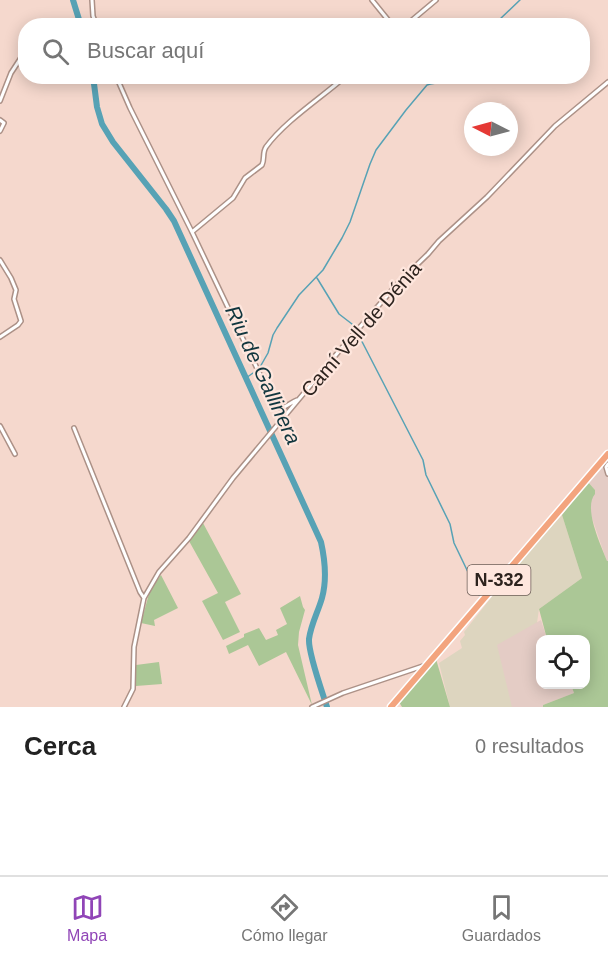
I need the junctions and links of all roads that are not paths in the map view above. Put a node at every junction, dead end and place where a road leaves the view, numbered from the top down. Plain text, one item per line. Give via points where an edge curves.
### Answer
1 (92, 0) edge
2 (372, 0) edge
3 (436, 0) edge
4 (94, 18) edge
5 (387, 18) edge
6 (415, 18) edge
7 (18, 62) edge
8 (608, 82) edge
9 (120, 84) edge
10 (336, 84) edge
11 (0, 101) edge
12 (0, 120) edge
13 (0, 131) edge
14 (192, 232) junction
15 (0, 260) edge
16 (0, 337) edge
17 (299, 399) junction
18 (285, 406) junction
19 (291, 409) junction
20 (0, 426) edge
21 (74, 428) dead end
22 (15, 454) dead end
23 (608, 454) edge
24 (607, 466) edge
25 (608, 474) edge
26 (144, 598) junction
27 (427, 665) junction
28 (124, 707) edge
29 (312, 707) edge
30 (391, 707) edge

1 - 4 street
2 - 5 street
3 - 6 street
7 - 11 street
8 - 17 street, Camí Vell de Dénia via 564,118 404,277
9 - 14 street
10 - 14 street via 276,136 263,152 262,165 245,178 236,195
12 - 13 street via 4,123
14 - 18 street via 275,406
15 - 16 street via 16,290 14,299 21,319
17 - 18 street
17 - 19 street, Camí Vell de Dénia
18 - 19 street
19 - 26 street, Camí Vell de Dénia via 159,572
20 - 22 street
21 - 26 street
23 - 27 highway, N-332
24 - 25 street
26 - 28 street, Camí Vell de Dénia via 134,646 133,689
27 - 29 street
27 - 30 highway, N-332

